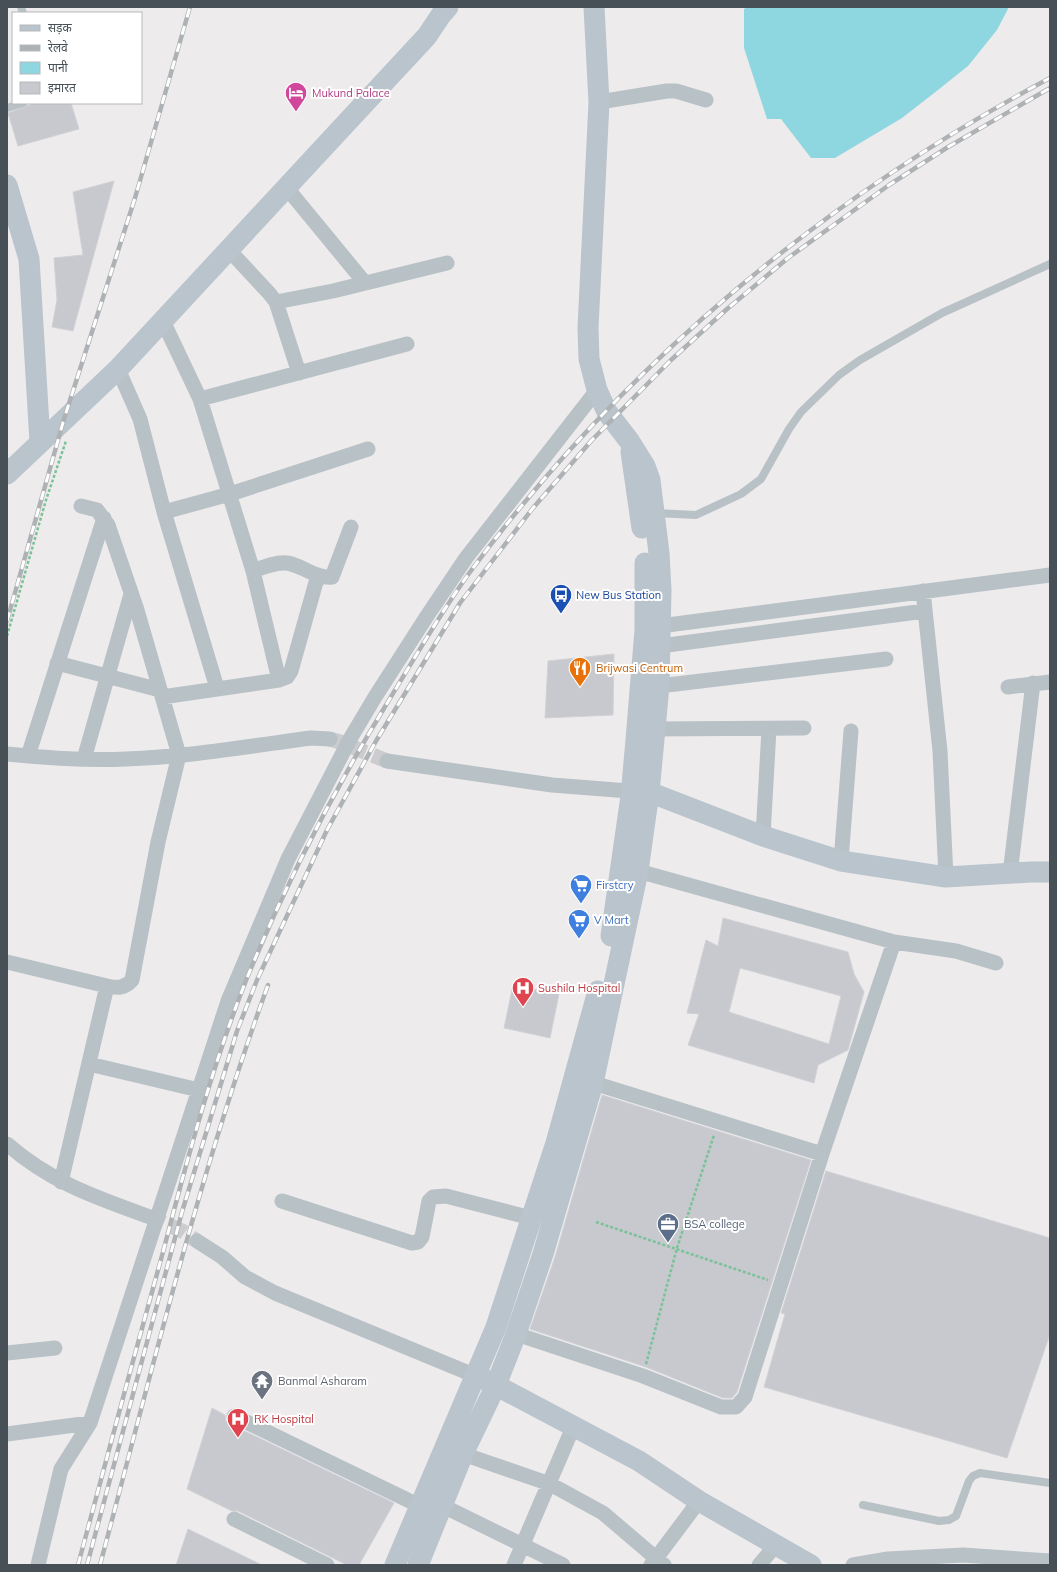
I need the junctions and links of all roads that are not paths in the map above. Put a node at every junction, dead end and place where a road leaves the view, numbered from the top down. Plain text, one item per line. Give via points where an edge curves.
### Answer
1 (594, 7) edge
2 (607, 7) edge
3 (443, 10) edge
4 (597, 62) junction
5 (706, 100) dead end
6 (599, 102) junction
7 (20, 104) edge
8 (7, 108) edge
9 (7, 186) edge
10 (286, 187) junction
11 (228, 248) junction
12 (447, 263) dead end
13 (1050, 264) edge
14 (365, 283) junction
15 (276, 302) junction
16 (162, 319) junction
17 (408, 344) dead end
18 (118, 369) junction
19 (299, 373) junction
20 (597, 390) junction
21 (200, 399) junction
22 (40, 442) junction
23 (630, 442) junction
24 (368, 449) dead end
25 (7, 474) edge
26 (230, 494) junction
27 (81, 506) dead end
28 (164, 512) junction
29 (654, 513) junction
30 (104, 518) junction
31 (351, 527) dead end
32 (253, 571) junction
33 (318, 575) junction
34 (1050, 575) edge
35 (924, 591) junction
36 (131, 594) junction
37 (926, 611) junction
38 (655, 632) junction
39 (886, 659) dead end
40 (57, 664) junction
41 (108, 677) junction
42 (279, 680) junction
43 (1050, 682) edge
44 (1033, 683) junction
45 (659, 686) junction
46 (1008, 687) dead end
47 (217, 688) junction
48 (161, 693) junction
49 (804, 728) dead end
50 (654, 729) junction
51 (769, 729) junction
52 (851, 731) dead end
53 (330, 739) tunnel mouth
54 (7, 754) edge
55 (179, 755) junction
56 (28, 756) junction
57 (84, 759) junction
58 (387, 761) tunnel mouth
59 (640, 792) junction
60 (763, 836) junction
61 (841, 861) junction
62 (638, 871) junction
63 (1050, 872) edge
64 (1010, 874) junction
65 (946, 877) junction
66 (894, 942) junction
67 (7, 962) edge
68 (996, 963) dead end
69 (107, 986) junction
70 (89, 1064) junction
71 (584, 1080) junction
72 (199, 1090) junction
73 (7, 1144) edge
74 (822, 1154) junction
75 (61, 1182) junction
76 (282, 1201) dead end
77 (150, 1217) tunnel mouth
78 (531, 1218) junction
79 (197, 1241) tunnel mouth
80 (516, 1334) junction
81 (55, 1348) dead end
82 (7, 1353) edge
83 (476, 1376) junction
84 (496, 1385) junction
85 (234, 1416) dead end
86 (90, 1423) junction
87 (574, 1425) junction
88 (7, 1434) edge
89 (463, 1454) junction
90 (1050, 1483) edge
91 (550, 1484) junction
92 (700, 1501) junction
93 (863, 1505) dead end
94 (420, 1506) junction
95 (443, 1506) junction
96 (234, 1519) dead end
97 (522, 1546) junction
98 (775, 1546) junction
99 (1050, 1561) edge
100 (657, 1563) edge
101 (38, 1565) edge
102 (327, 1565) edge
103 (395, 1565) edge
104 (418, 1565) edge
105 (514, 1565) edge
106 (563, 1565) edge
107 (759, 1565) edge
108 (811, 1565) edge
109 (853, 1565) edge

1 - 4 main road
2 - 4 main road
3 - 10 main road via 427,36
4 - 6 main road
5 - 6 street via 676,91 667,91
6 - 20 main road via 588,328 589,359
7 - 8 lane
9 - 22 main road via 29,259
10 - 11 main road
10 - 14 street
11 - 15 street
11 - 16 main road
12 - 14 street
13 - 29 lane via 942,313 860,360 839,375 801,412 761,479 741,494 696,515
14 - 15 street
15 - 19 street
16 - 18 main road
16 - 21 street
17 - 19 street
18 - 22 main road
18 - 28 street via 140,419
19 - 21 street
20 - 23 main road via 607,412
20 - 72 street via 466,558 354,733 288,859 228,1001
21 - 26 street
22 - 25 main road
23 - 29 main road via 645,466 650,480
23 - 38 main road
24 - 26 street
26 - 28 street
26 - 32 street
27 - 30 street via 97,510
28 - 47 street
29 - 38 main road via 661,583
30 - 36 street
30 - 40 street
31 - 33 street via 332,577
32 - 33 street via 277,563 287,563
32 - 42 street
33 - 42 street via 291,671
34 - 35 street
35 - 37 street
35 - 38 street
36 - 41 street
36 - 48 street
37 - 38 street
37 - 65 street via 940,750
38 - 45 main road
38 - 59 main road
39 - 45 street
40 - 41 street
40 - 56 street
41 - 48 street
41 - 57 street
42 - 47 street
43 - 44 street
44 - 46 street
44 - 64 street
45 - 50 main road
47 - 48 street
48 - 55 street
49 - 51 street
50 - 51 street
50 - 59 main road
51 - 60 street
52 - 61 street
53 - 55 street via 311,738
54 - 56 street
55 - 57 street
55 - 69 street via 158,842 134,975 128,985 120,988
56 - 57 street
58 - 59 street via 552,785
59 - 60 main road
59 - 62 main road
59 - 71 main road via 594,1014
60 - 61 main road
61 - 65 main road
62 - 66 street
62 - 71 main road
63 - 64 main road
64 - 65 main road
66 - 68 street via 956,951
66 - 74 street
67 - 69 street
69 - 70 street
70 - 72 street
70 - 75 street
71 - 74 street
71 - 78 main road
71 - 80 main road via 543,1254
72 - 86 street
73 - 75 street
74 - 80 street via 745,1397 736,1407 722,1407 643,1376
75 - 77 street via 80,1192
76 - 78 street via 412,1243 418,1242 422,1237 429,1201 433,1197 459,1199
78 - 83 main road via 496,1327
79 - 83 street via 222,1256 245,1277 270,1291
80 - 84 main road
81 - 82 street
83 - 84 main road
83 - 94 main road
84 - 87 main road
84 - 89 main road
85 - 94 street
86 - 88 street
86 - 101 street via 61,1469
87 - 91 street
87 - 92 main road via 639,1460
89 - 91 street
89 - 95 main road
90 - 93 lane via 980,1473 973,1476 956,1516 949,1520 939,1521
91 - 97 street
91 - 100 street via 603,1513
92 - 98 main road
92 - 100 street
94 - 103 main road
95 - 97 street
95 - 104 main road
96 - 102 street
97 - 105 street
97 - 106 street
98 - 107 street
98 - 108 main road
99 - 109 street via 963,1555 888,1559

